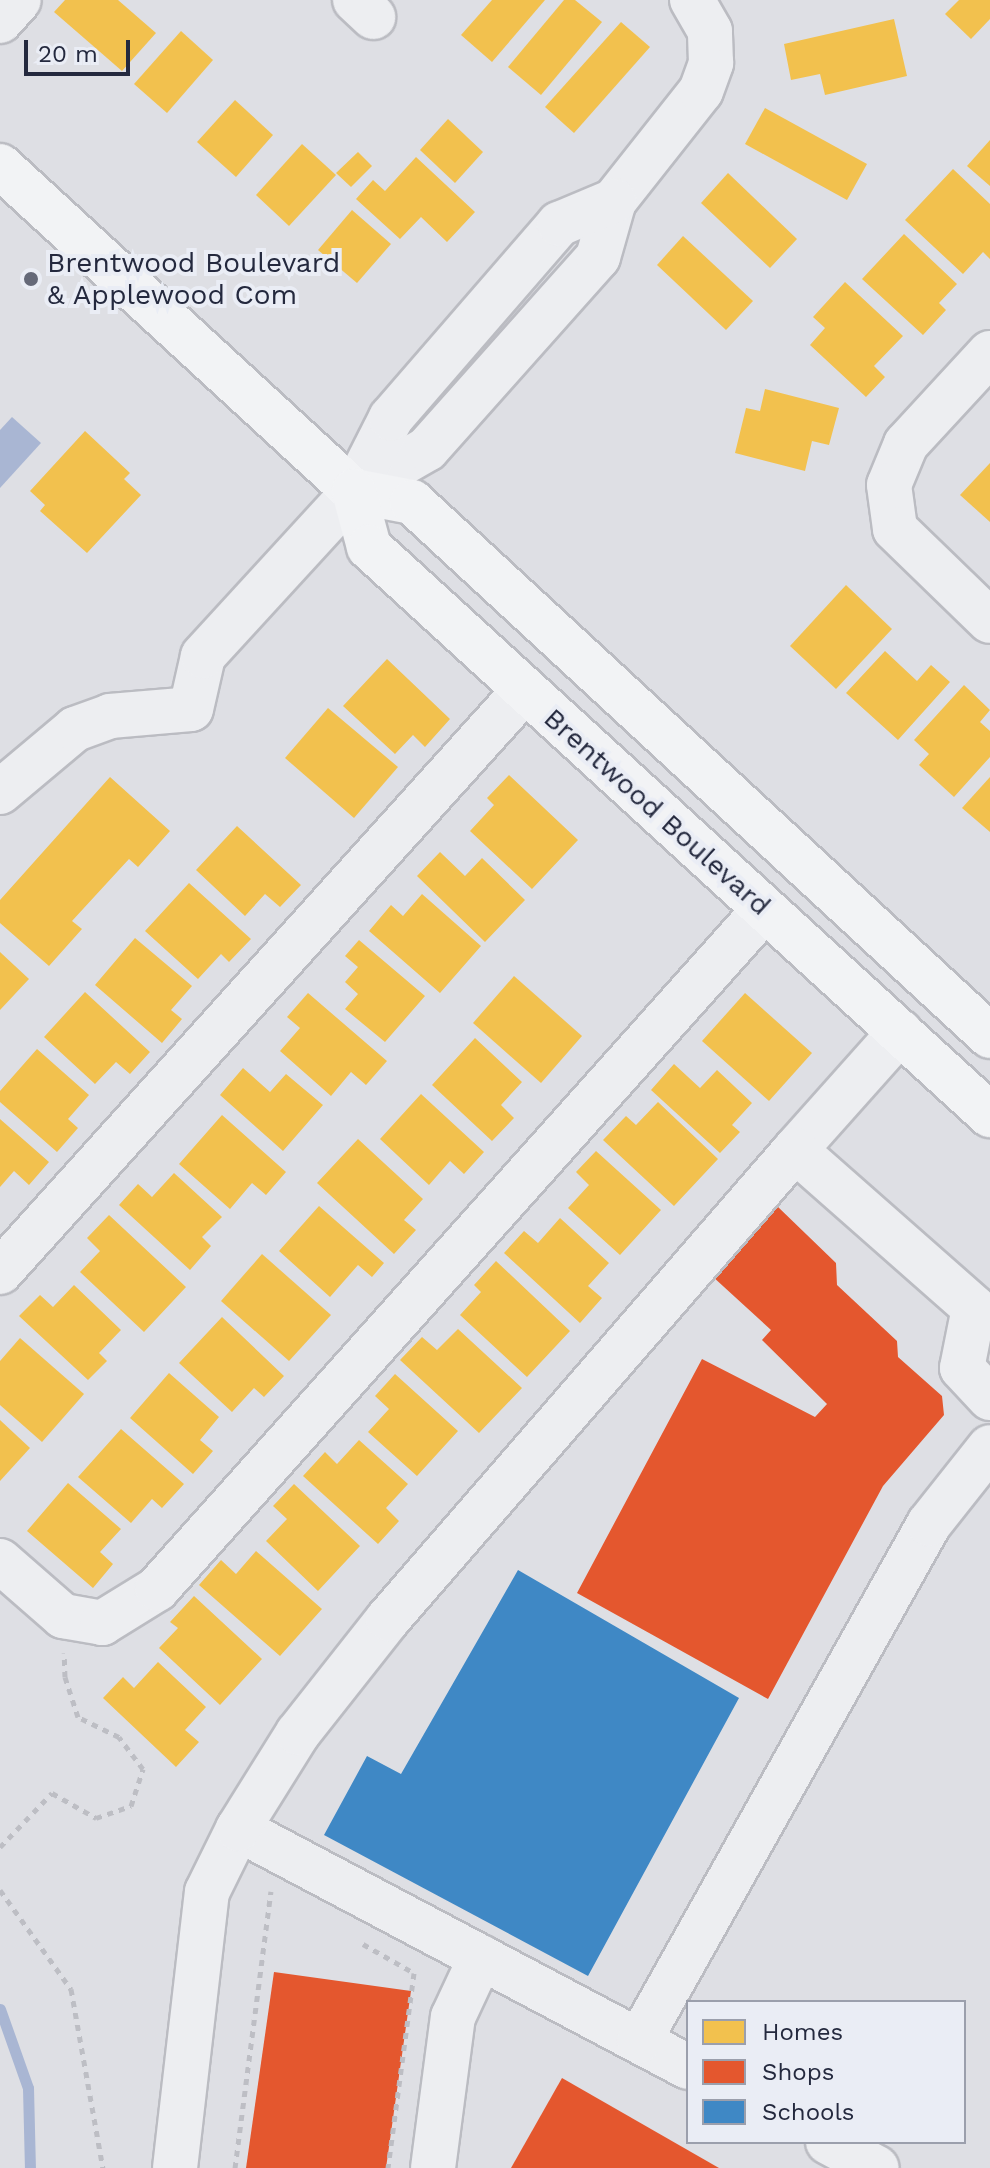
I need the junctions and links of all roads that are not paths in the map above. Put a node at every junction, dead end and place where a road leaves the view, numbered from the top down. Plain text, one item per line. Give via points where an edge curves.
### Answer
1 (19, 0) edge
2 (692, 0) edge
3 (0, 21) edge
4 (0, 166) edge
5 (990, 353) edge
6 (354, 491) junction
7 (990, 621) edge
8 (524, 691) junction
9 (0, 792) edge
10 (764, 910) junction
11 (900, 1032) junction
12 (990, 1036) edge
13 (990, 1115) edge
14 (795, 1150) junction
15 (0, 1272) edge
16 (990, 1398) edge
17 (990, 1447) edge
18 (0, 1561) edge
19 (238, 1829) junction
20 (481, 1957) junction
21 (639, 2041) junction
22 (686, 2066) edge
23 (832, 2144) edge
24 (175, 2168) edge
25 (433, 2168) edge
26 (877, 2168) edge

1 - 3 street
2 - 6 street via 710,31 711,63 701,91 614,201 559,224 531,253 471,331 391,418
4 - 6 main road
5 - 7 street via 906,444 889,485 895,529
6 - 8 main road, Brentwood Boulevard via 369,547
6 - 9 street via 203,656 191,709 110,716 75,729
6 - 12 main road via 412,502
8 - 10 main road, Brentwood Boulevard
8 - 15 street
10 - 11 main road, Brentwood Boulevard
10 - 18 street via 157,1589 102,1623 63,1616
11 - 13 main road, Brentwood Boulevard
11 - 14 street
14 - 16 street via 974,1308 962,1368
14 - 19 street via 388,1619 298,1733
17 - 21 street via 929,1524
19 - 20 street
19 - 24 street via 207,1892
20 - 21 street
20 - 25 street via 453,2017
21 - 22 street
23 - 26 street

